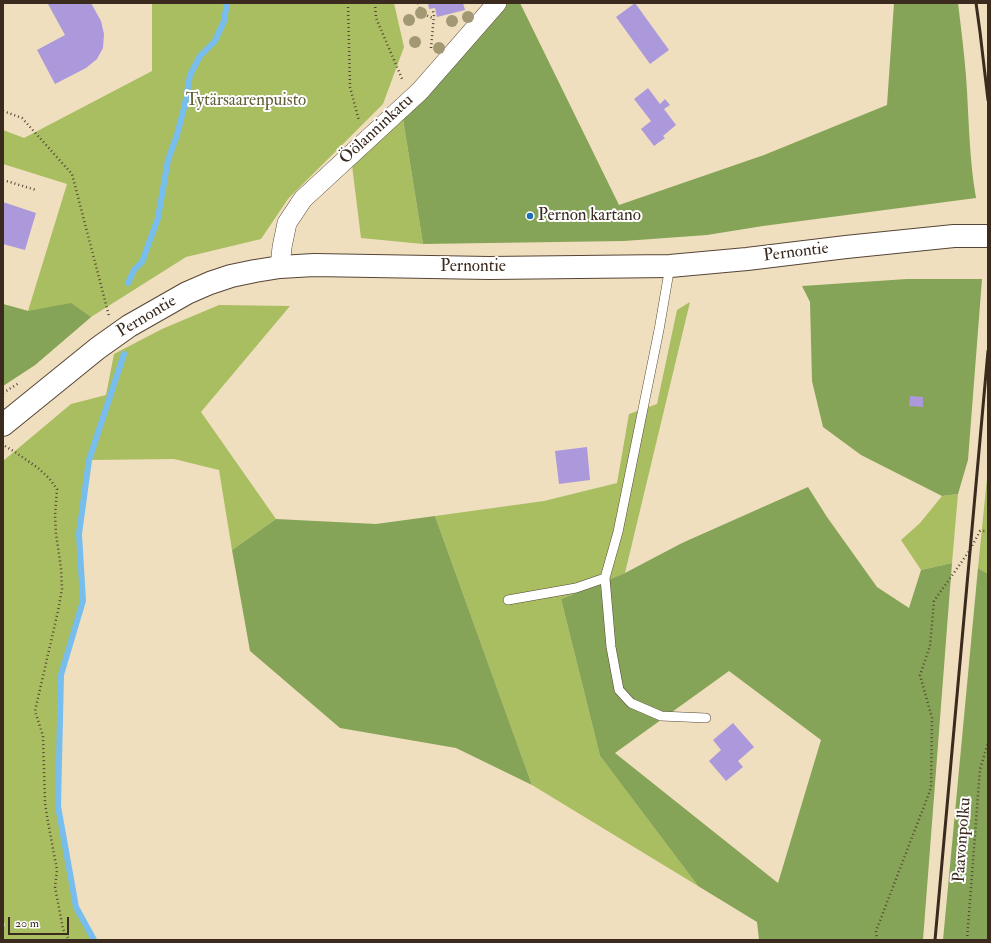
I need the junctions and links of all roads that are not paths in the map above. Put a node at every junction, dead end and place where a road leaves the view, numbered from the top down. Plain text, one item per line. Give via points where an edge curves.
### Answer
1 (497, 3) edge
2 (988, 236) edge
3 (670, 266) junction
4 (280, 267) junction
5 (3, 425) edge
6 (605, 578) junction
7 (508, 600) dead end
8 (706, 718) dead end

1 - 4 street, Öölanninkatu via 414,96 303,198 287,223
2 - 3 street, Pernontie via 954,236
3 - 4 street, Pernontie
3 - 6 lane via 618,532
4 - 5 street, Pernontie via 217,281 186,293 149,314 98,348
6 - 7 lane via 576,588
6 - 8 lane via 611,647 619,690 631,703 661,716

